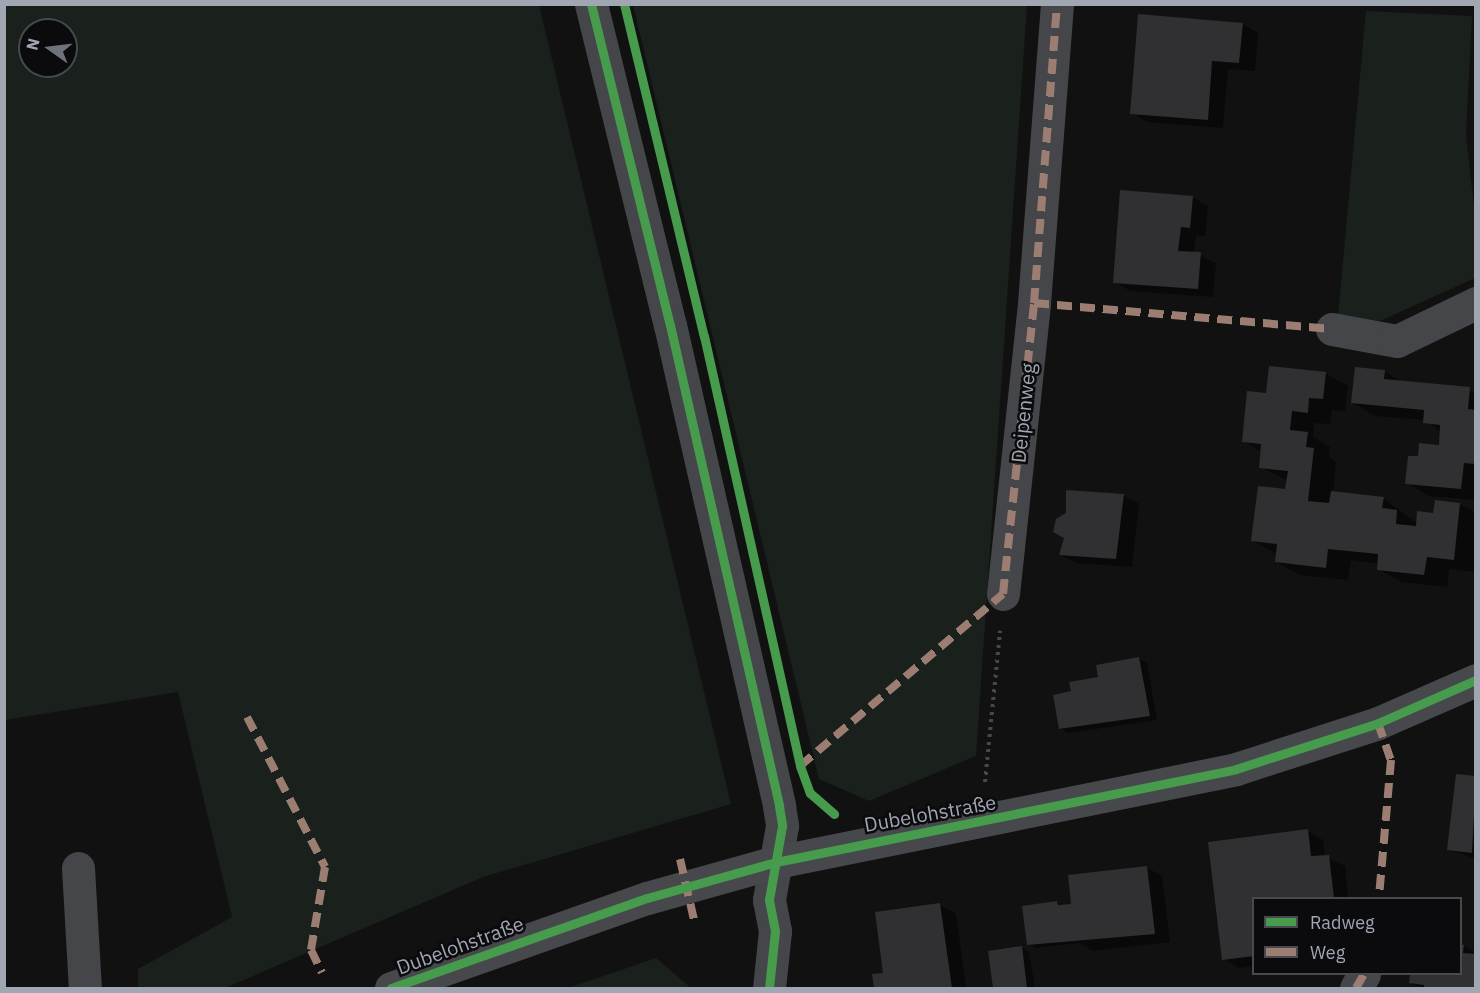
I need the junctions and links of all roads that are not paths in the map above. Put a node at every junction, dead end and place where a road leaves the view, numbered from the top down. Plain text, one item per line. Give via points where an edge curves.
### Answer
1 (591, 4) edge
2 (1057, 4) edge
3 (1476, 303) edge
4 (1332, 329) dead end
5 (1003, 594) road end
6 (1476, 680) edge
7 (776, 862) junction
8 (78, 868) dead end
9 (85, 988) edge
10 (391, 988) edge
11 (769, 988) edge

1 - 7 street via 670,325 780,806 782,826
2 - 5 street, Deipenweg via 1034,303
3 - 4 street via 1397,341
6 - 7 main road, Dubelohstraße via 1378,723 1236,769
7 - 10 main road, Dubelohstraße via 647,898
7 - 11 street via 769,900 775,931
8 - 9 street

